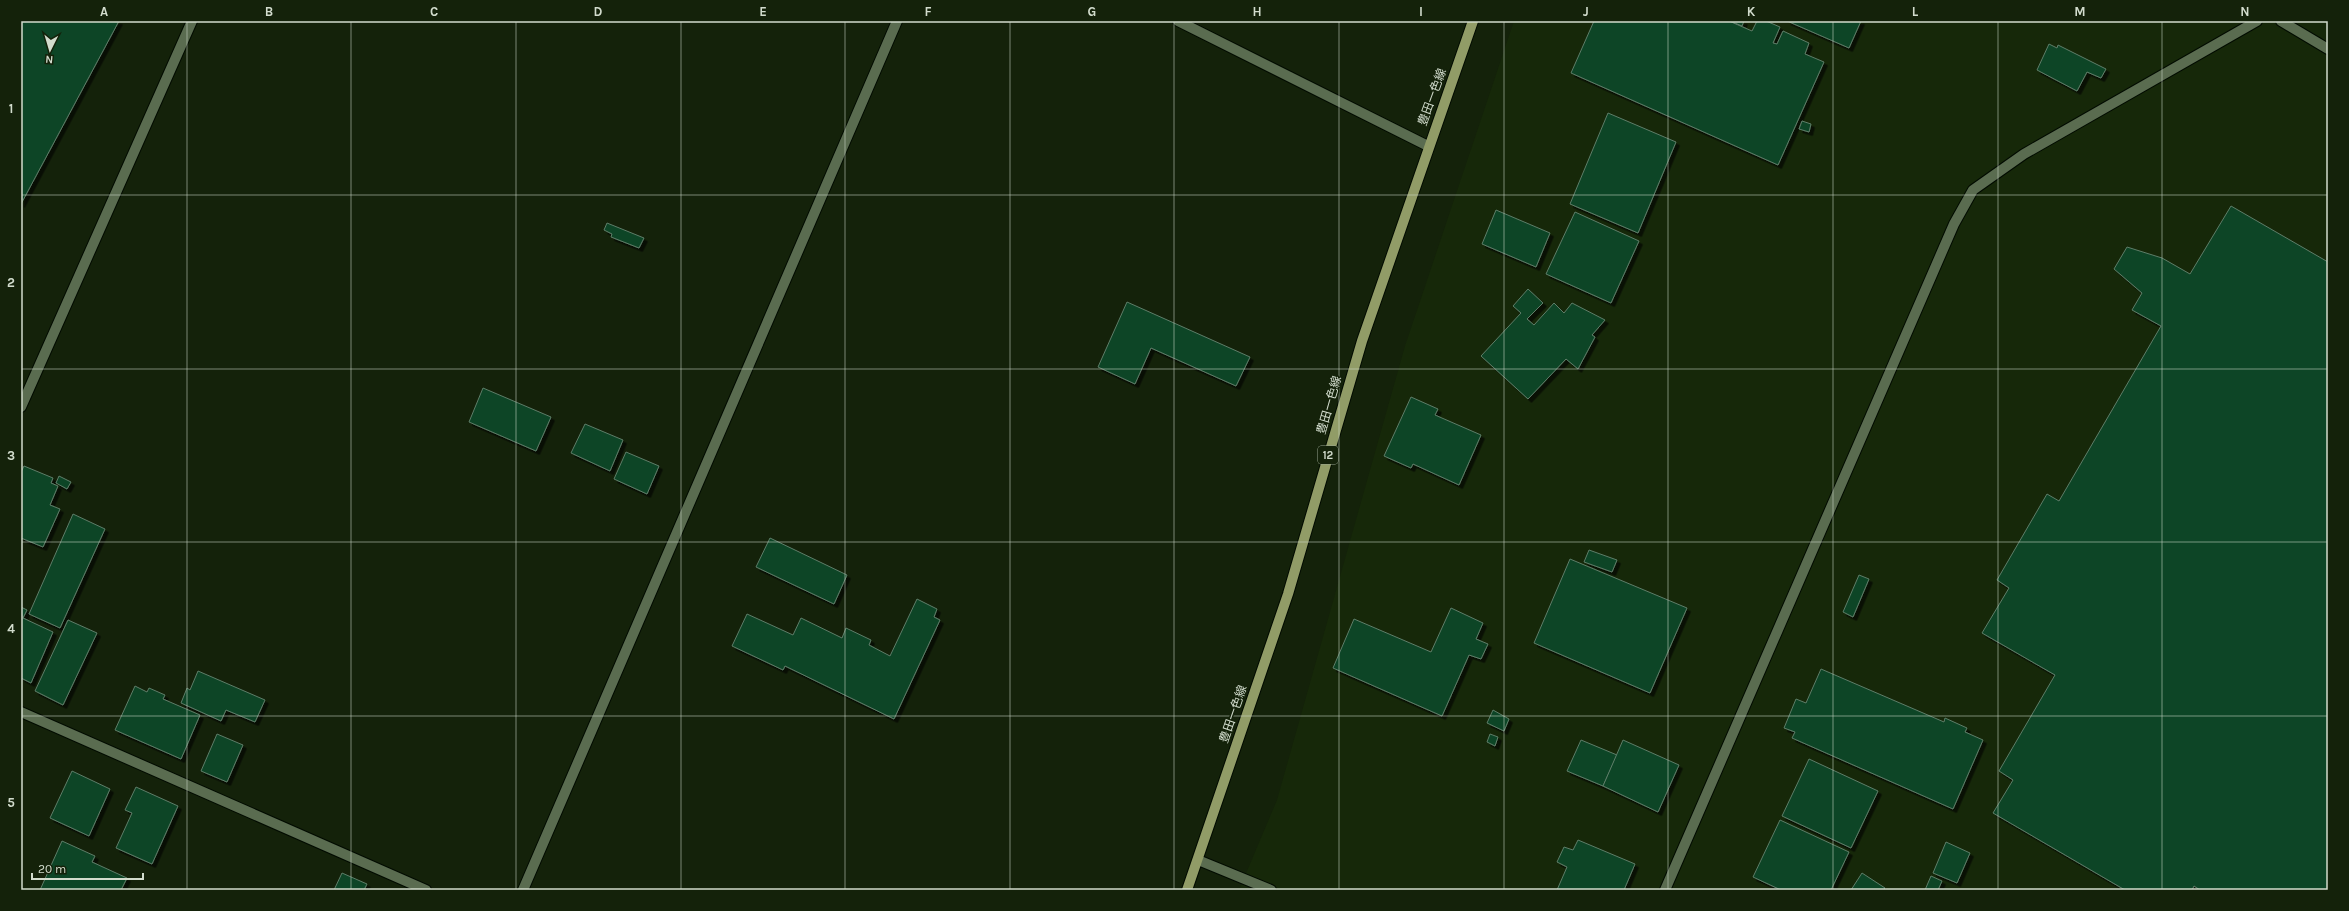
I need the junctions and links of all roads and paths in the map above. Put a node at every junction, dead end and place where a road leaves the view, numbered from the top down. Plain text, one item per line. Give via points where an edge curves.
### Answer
1 (192, 21) edge
2 (897, 21) edge
3 (1178, 21) edge
4 (1473, 21) edge
5 (2257, 21) edge
6 (2281, 21) edge
7 (2328, 49) edge
8 (1428, 146) junction
9 (21, 407) edge
10 (21, 712) edge
11 (1198, 860) junction
12 (426, 890) edge
13 (523, 890) edge
14 (1187, 890) edge
15 (1271, 890) edge
16 (1665, 890) edge

1 - 9 street
2 - 13 street
3 - 8 street
4 - 8 main road, 豊田一色線 / 12
5 - 16 street via 2024,154 1977,186 1965,201
6 - 7 street
8 - 11 main road, 豊田一色線 / 12 via 1362,341 1288,594
10 - 12 street
11 - 14 main road, 豊田一色線 / 12
11 - 15 street

